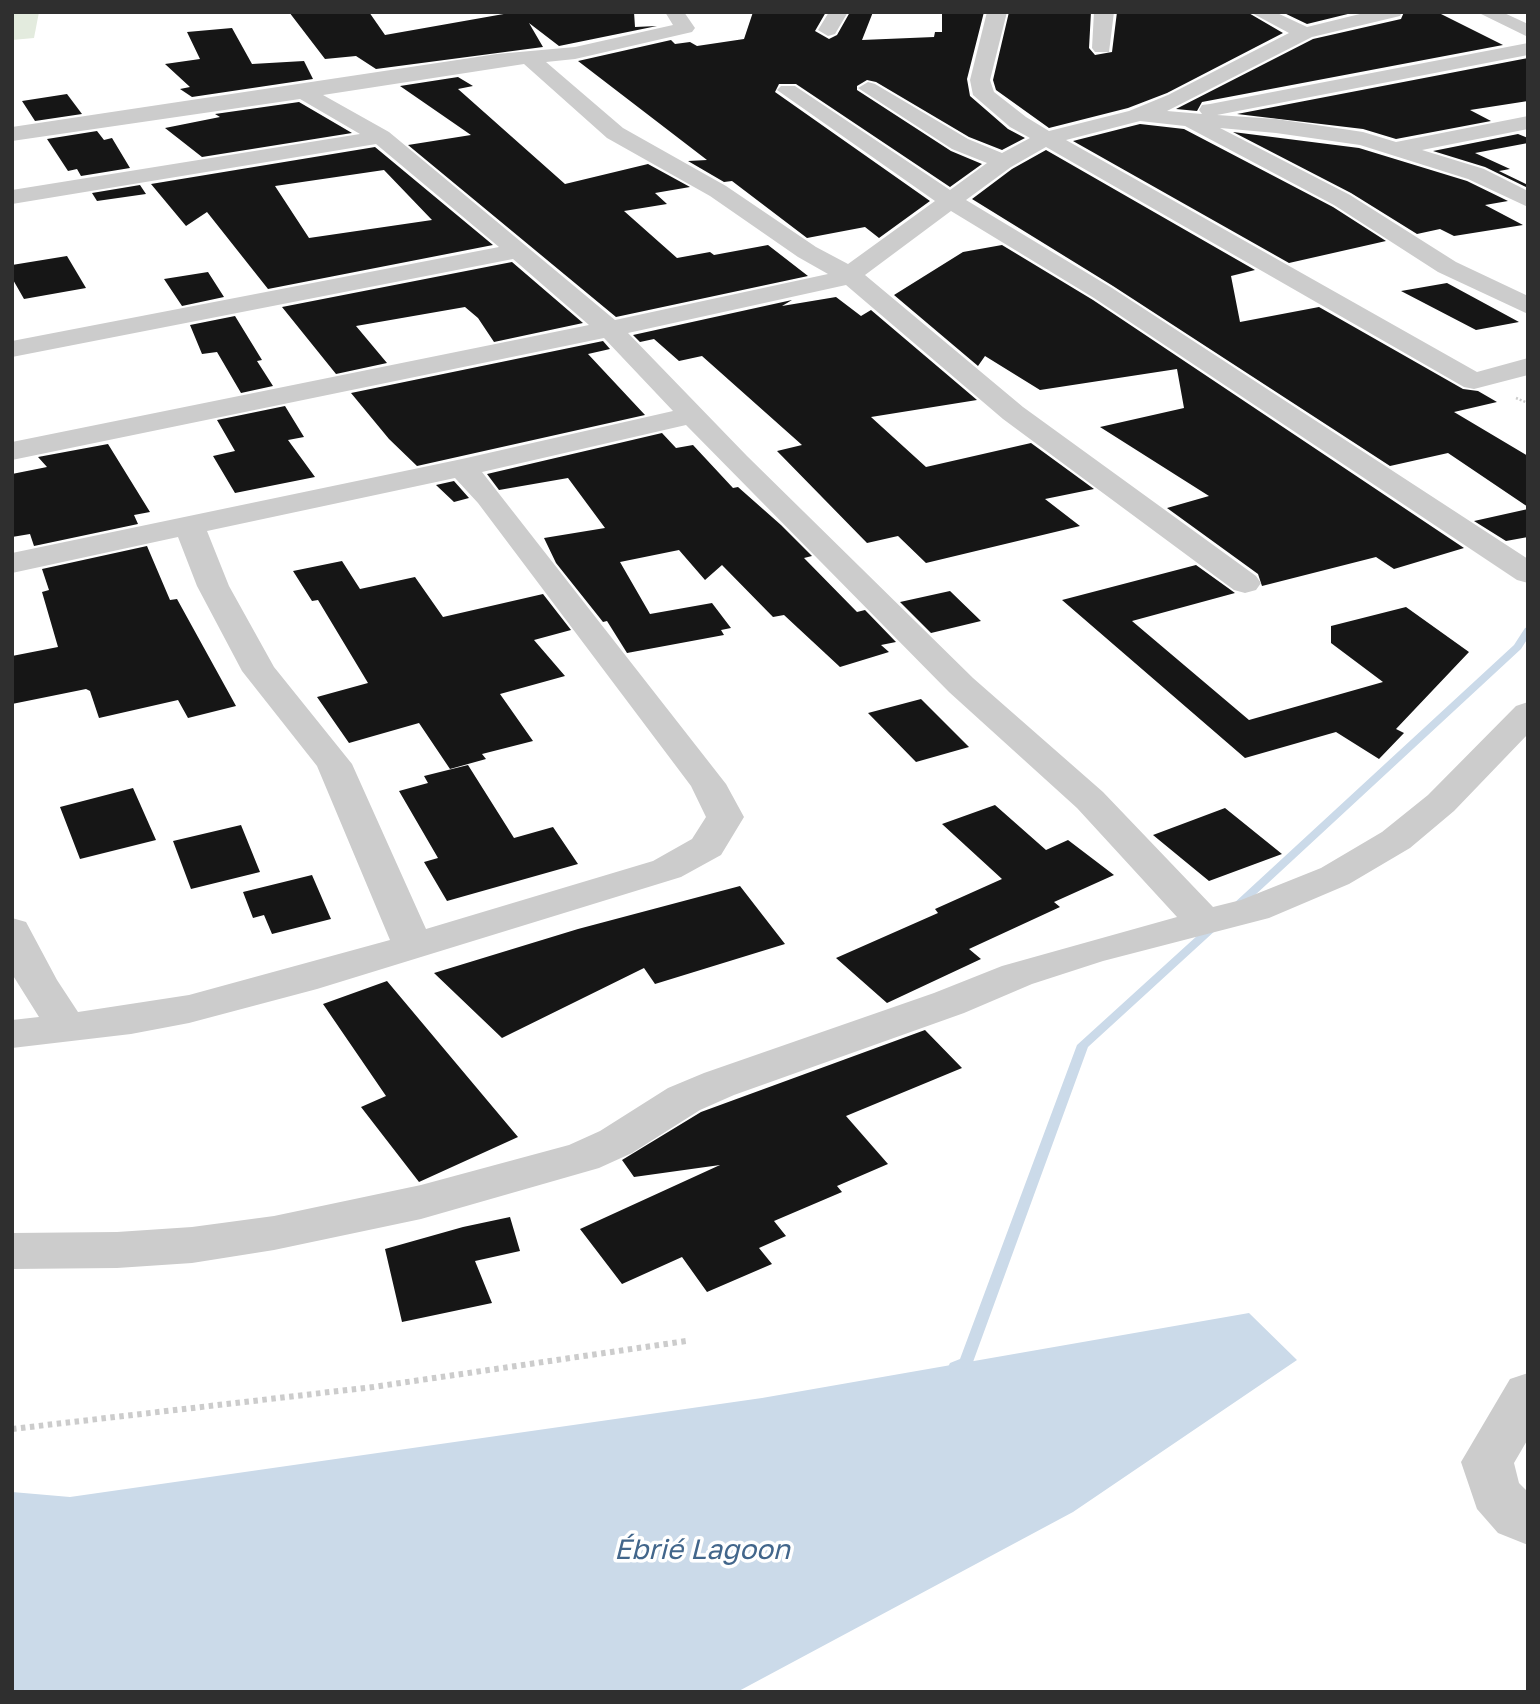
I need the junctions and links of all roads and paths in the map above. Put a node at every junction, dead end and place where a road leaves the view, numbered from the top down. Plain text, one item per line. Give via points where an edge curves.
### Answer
1 (674, 12) edge
2 (839, 12) edge
3 (997, 12) edge
4 (1104, 12) edge
5 (1259, 12) edge
6 (1393, 12) edge
7 (1486, 12) edge
8 (828, 30) dead end
9 (1528, 31) edge
10 (1305, 33) junction
11 (1102, 47) dead end
12 (1528, 49) edge
13 (528, 57) junction
14 (868, 88) dead end
15 (788, 90) dead end
16 (303, 92) junction
17 (1136, 116) junction
18 (1182, 118) junction
19 (1528, 122) edge
20 (12, 134) edge
21 (381, 138) junction
22 (1046, 138) junction
23 (1398, 148) junction
24 (1003, 162) junction
25 (12, 197) edge
26 (949, 200) junction
27 (1528, 200) edge
28 (518, 251) junction
29 (849, 275) junction
30 (1528, 306) edge
31 (610, 329) junction
32 (12, 349) edge
33 (1528, 366) edge
34 (692, 415) junction
35 (12, 451) edge
36 (463, 468) junction
37 (189, 524) junction
38 (12, 563) edge
39 (1528, 573) edge
40 (1245, 583) dead end
41 (1528, 713) edge
42 (1203, 922) junction
43 (12, 931) edge
44 (413, 945) junction
45 (66, 1026) junction
46 (12, 1034) edge
47 (12, 1251) edge
48 (686, 1342) dead end
49 (1528, 1393) edge
50 (12, 1429) edge
51 (1528, 1522) edge

1 - 13 street via 685,27 575,53
2 - 8 street
3 - 22 street via 980,80 984,95
4 - 11 street
5 - 10 street
6 - 10 street
7 - 9 street
10 - 17 street via 1210,85
12 - 18 street
13 - 16 street
13 - 29 street via 615,133 718,191
14 - 24 street via 960,144
15 - 26 street
16 - 20 street
16 - 21 street
17 - 18 street
17 - 22 street
18 - 23 street via 1329,133
18 - 30 street via 1342,200 1447,267
19 - 23 street
21 - 25 street
21 - 28 street
22 - 24 street
22 - 33 street via 1474,380
23 - 27 street via 1476,174
24 - 26 street
26 - 29 street
26 - 39 street via 1126,308
28 - 31 street
28 - 32 street
29 - 31 street via 789,294
29 - 40 street via 1013,413
31 - 34 street
31 - 35 street
34 - 36 street
34 - 42 street via 961,685 1090,800
36 - 37 street
36 - 44 street via 708,784 725,817 707,847 667,869
37 - 38 street
37 - 44 street via 213,586 259,671 334,764
41 - 42 street via 1441,803 1396,840 1335,876 1255,909
42 - 47 street via 1017,975 719,1084 583,1157 501,1180 408,1205 192,1245
43 - 45 street
44 - 45 street via 189,1009
45 - 46 street
48 - 50 path via 373,1387
49 - 51 street via 1487,1462 1496,1493 1517,1517

